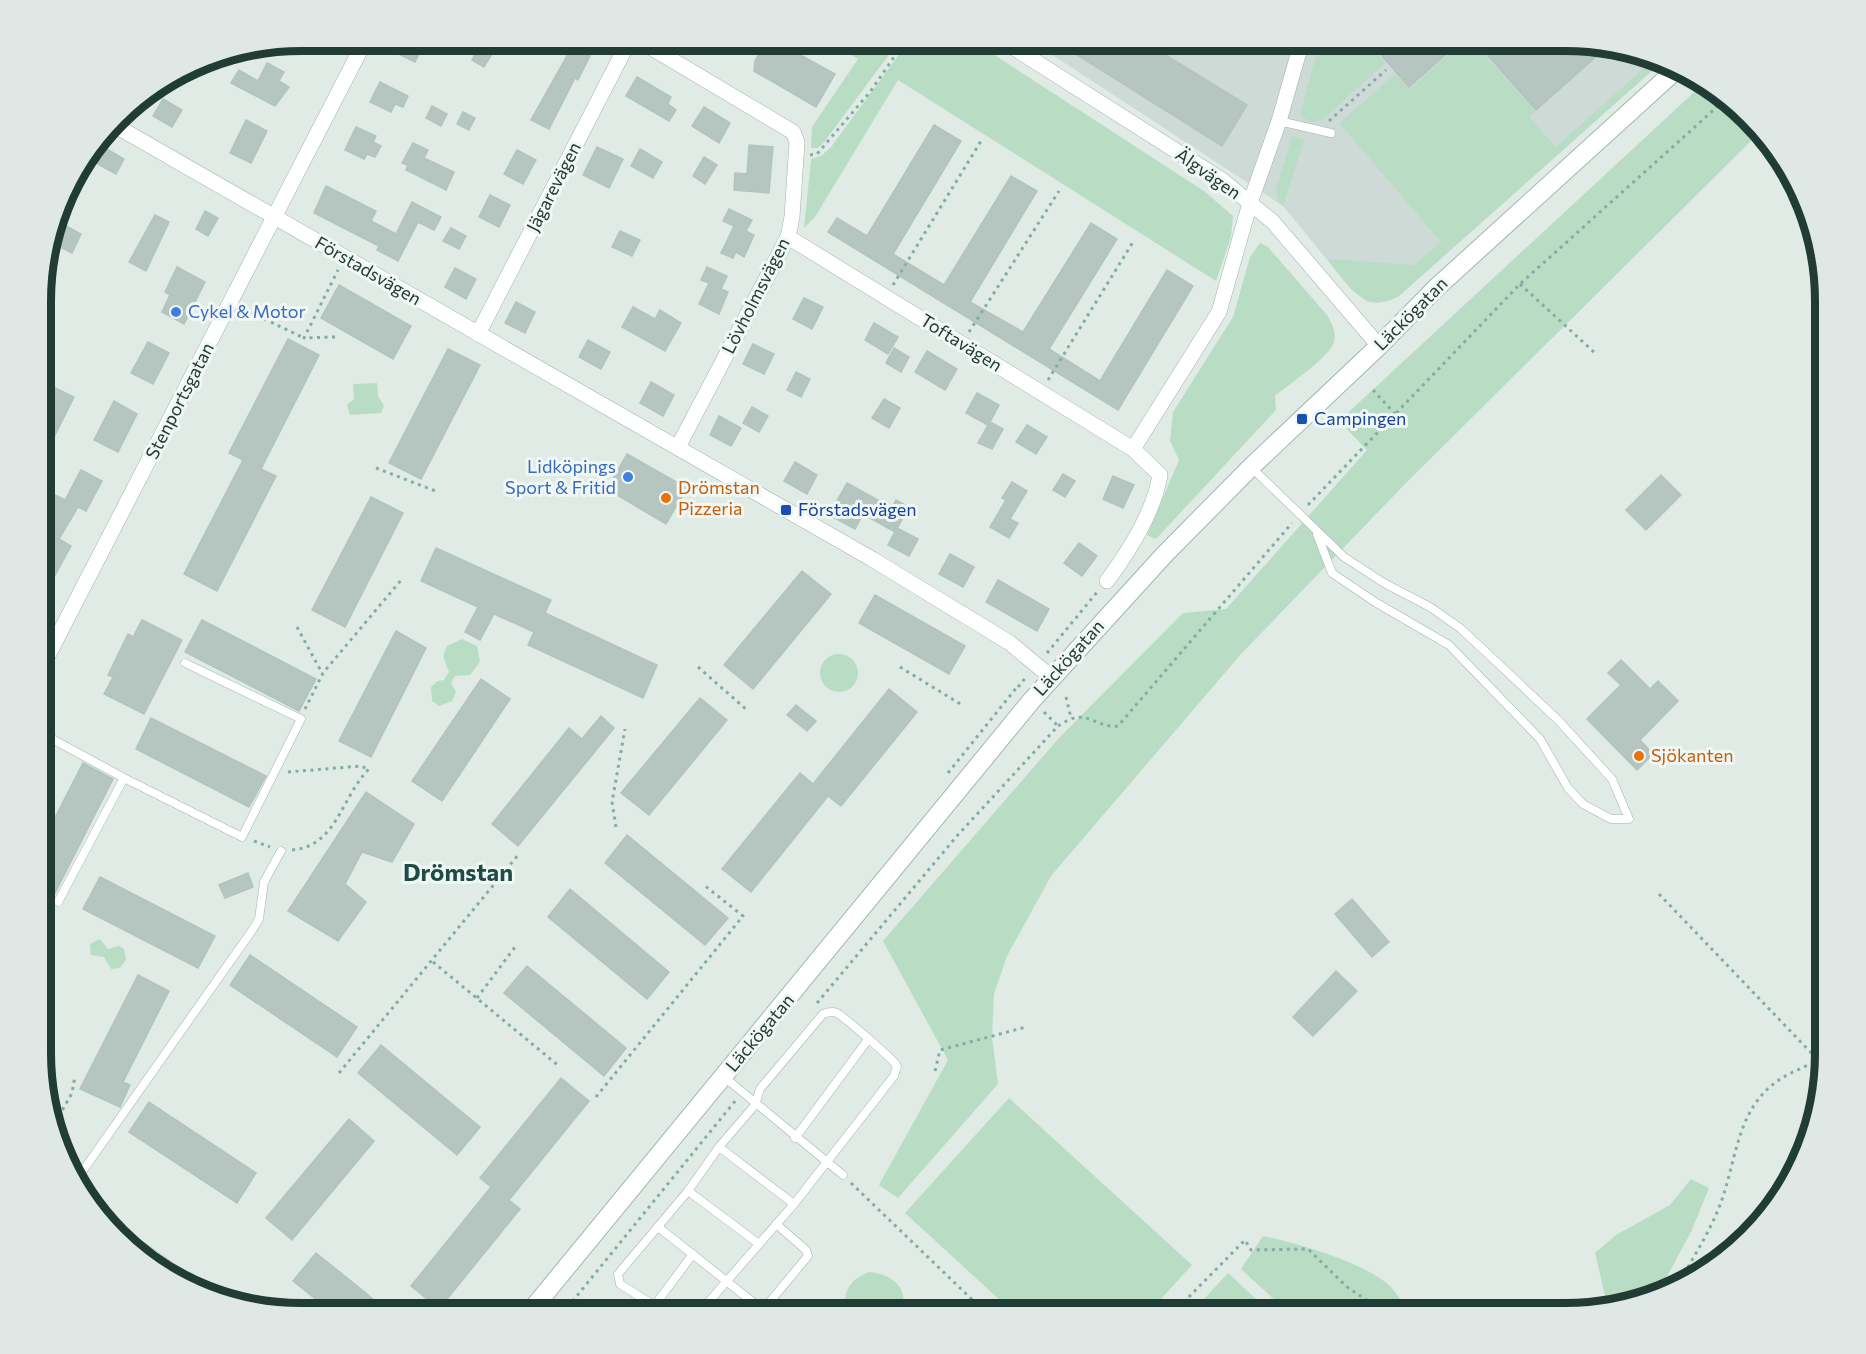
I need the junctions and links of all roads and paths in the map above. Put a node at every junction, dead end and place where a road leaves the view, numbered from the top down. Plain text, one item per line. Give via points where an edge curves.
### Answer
1 (358, 51) edge
2 (624, 51) edge
3 (657, 51) edge
4 (898, 51) edge
5 (1019, 51) edge
6 (1299, 51) edge
7 (1386, 70) dead end
8 (1670, 75) edge
9 (1719, 104) edge
10 (1279, 122) junction
11 (120, 128) edge
12 (1318, 130) junction
13 (1332, 134) dead end
14 (981, 141) dead end
15 (796, 158) junction
16 (1059, 191) dead end
17 (1250, 203) junction
18 (274, 217) junction
19 (788, 237) junction
20 (1133, 242) dead end
21 (341, 266) dead end
22 (1520, 284) junction
23 (886, 297) junction
24 (242, 308) dead end
25 (478, 334) junction
26 (335, 337) dead end
27 (304, 338) junction
28 (962, 343) junction
29 (1379, 346) junction
30 (1596, 354) dead end
31 (1373, 390) dead end
32 (1041, 392) junction
33 (1395, 414) junction
34 (678, 447) junction
35 (1133, 449) junction
36 (1251, 467) junction
37 (376, 468) dead end
38 (438, 492) dead end
39 (1300, 514) junction
40 (1317, 534) junction
41 (402, 579) dead end
42 (1107, 581) joint
43 (297, 627) dead end
44 (51, 649) edge
45 (185, 663) dead end
46 (1037, 664) junction
47 (698, 667) dead end
48 (900, 667) dead end
49 (322, 673) junction
50 (1052, 678) junction
51 (1066, 697) dead end
52 (1032, 700) junction
53 (962, 705) dead end
54 (747, 710) dead end
55 (1071, 718) junction
56 (301, 719) junction
57 (625, 729) dead end
58 (51, 742) edge
59 (274, 773) junction
60 (123, 778) junction
61 (616, 827) dead end
62 (242, 837) junction
63 (281, 851) junction
64 (519, 854) dead end
65 (705, 885) dead end
66 (1659, 894) dead end
67 (58, 902) dead end
68 (515, 946) dead end
69 (433, 962) junction
70 (477, 999) junction
71 (815, 1005) dead end
72 (1026, 1027) dead end
73 (867, 1041) junction
74 (1815, 1057) edge
75 (1814, 1063) edge
76 (560, 1067) dead end
77 (935, 1071) dead end
78 (339, 1073) dead end
79 (75, 1076) dead end
80 (723, 1077) junction
81 (742, 1093) junction
82 (596, 1097) dead end
83 (755, 1105) junction
84 (60, 1115) edge
85 (795, 1138) junction
86 (719, 1147) junction
87 (826, 1164) junction
88 (82, 1172) edge
89 (843, 1175) joint
90 (688, 1191) junction
91 (794, 1204) junction
92 (777, 1224) junction
93 (658, 1227) junction
94 (759, 1244) junction
95 (693, 1254) junction
96 (1686, 1271) edge
97 (728, 1280) junction
98 (538, 1303) edge
99 (571, 1303) edge
100 (651, 1303) edge
101 (656, 1303) edge
102 (708, 1303) edge
103 (753, 1303) edge
104 (769, 1303) edge
105 (976, 1303) edge
106 (1183, 1303) edge
107 (1371, 1303) edge

1 - 18 street, Stenportsgatan
2 - 25 street, Jägarevägen
3 - 15 street, Lövholmsvägen via 793,132
4 - 15 path via 870,92 817,154
5 - 17 street, Älgvägen via 1222,180
6 - 10 street
7 - 12 path
8 - 29 main road, Läckögatan via 1436,288
9 - 22 path
10 - 12 lane
10 - 17 street
11 - 18 street, Förstadsvägen
12 - 13 lane
14 - 23 path
15 - 19 street, Lövholmsvägen
16 - 28 path
17 - 29 street, Älgvägen via 1273,222
17 - 35 street via 1219,312
18 - 25 street, Förstadsvägen
18 - 44 street, Stenportsgatan
19 - 23 street, Toftavägen
19 - 34 street, Lövholmsvägen
20 - 32 path
21 - 27 path
22 - 30 path
22 - 33 path
23 - 28 street, Toftavägen
24 - 27 path
25 - 34 street, Förstadsvägen
26 - 27 path
28 - 32 street, Toftavägen
29 - 36 main road, Läckögatan
31 - 33 path
32 - 35 street, Toftavägen
33 - 39 path
34 - 46 street, Förstadsvägen via 872,559 1010,643
35 - 42 street via 1160,475 1158,491 1126,555
36 - 39 lane
36 - 50 main road, Läckögatan
37 - 38 path
39 - 40 lane
39 - 55 path via 1118,726 1109,728 1083,716
40 - 40 lane via 1332,573 1449,645 1540,738 1568,788 1583,804 1611,819 1629,819 1612,779 1558,720 1461,628 1344,557
41 - 49 path
42 - 46 path
43 - 49 path
45 - 56 lane
46 - 50 street, Förstadsvägen
46 - 52 path via 1017,687
47 - 54 path
48 - 53 path
49 - 56 path
50 - 52 main road, Läckögatan
51 - 55 path
52 - 80 main road, Läckögatan
55 - 71 path via 1058,726 957,836
56 - 59 lane
57 - 61 path via 612,802
58 - 60 lane
59 - 62 lane
59 - 63 path via 360,766 369,769 351,789 328,834 306,849
60 - 62 lane
60 - 67 lane
62 - 63 path
63 - 88 lane via 264,882 259,919 253,929
64 - 69 path
65 - 82 path via 743,916
66 - 74 path
68 - 70 path
69 - 70 path
69 - 78 path
70 - 76 path
72 - 77 path via 940,1050
73 - 83 lane via 840,1015 823,1014 760,1089
73 - 85 lane
73 - 87 lane via 893,1059 897,1066 894,1076
75 - 96 path via 1764,1090 1752,1107 1743,1125 1718,1212
79 - 84 path via 72,1093
80 - 81 lane
80 - 98 main road, Läckögatan
81 - 83 lane
81 - 99 path
83 - 85 lane
83 - 86 lane
85 - 87 lane
86 - 90 lane
86 - 91 lane
87 - 89 lane
87 - 91 lane
89 - 105 path
90 - 93 lane
90 - 94 lane
91 - 92 lane
92 - 94 lane
92 - 104 lane via 808,1256
93 - 95 lane
93 - 100 lane via 618,1274 618,1280
94 - 97 lane
95 - 97 lane
95 - 101 lane
97 - 102 lane
97 - 103 lane
106 - 107 path via 1245,1240 1251,1250 1308,1249 1347,1287

